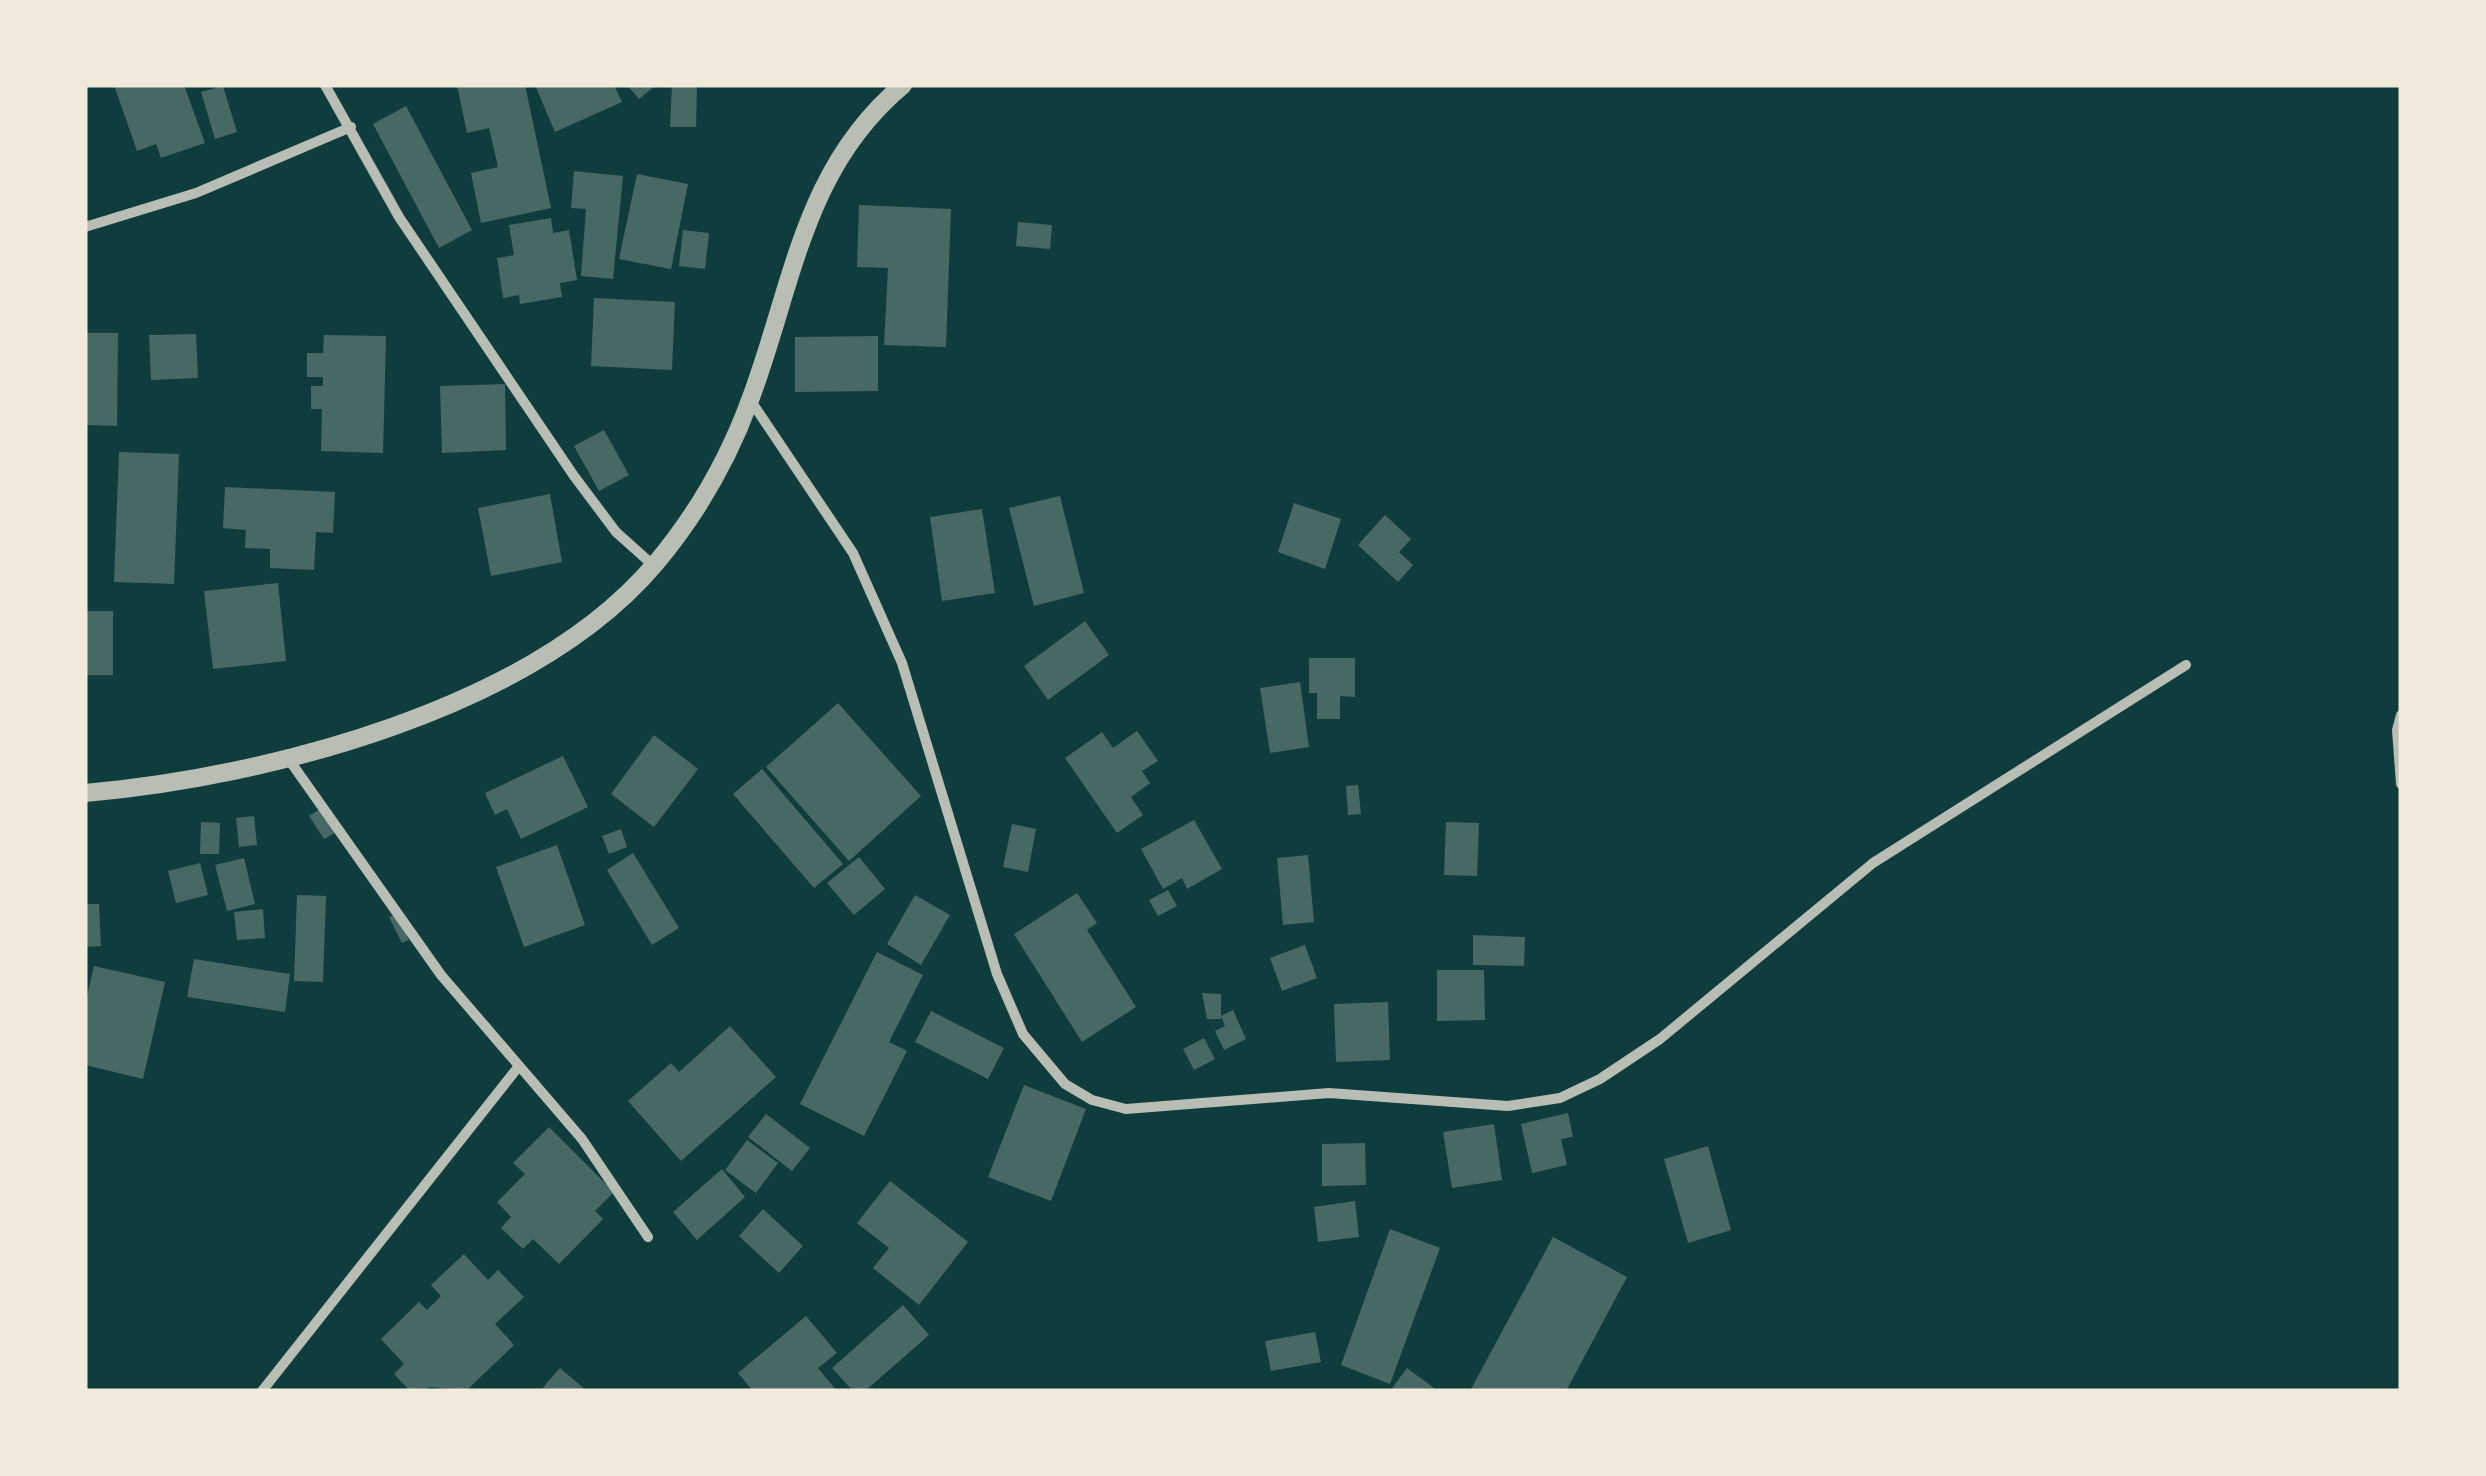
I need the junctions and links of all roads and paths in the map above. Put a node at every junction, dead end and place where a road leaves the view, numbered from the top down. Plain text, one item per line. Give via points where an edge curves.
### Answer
1 (325, 85) edge
2 (902, 85) edge
3 (350, 127) junction
4 (85, 227) edge
5 (750, 400) junction
6 (654, 566) junction
7 (2186, 665) dead end
8 (2401, 715) edge
9 (290, 760) junction
10 (2401, 784) edge
11 (85, 792) edge
12 (519, 1066) junction
13 (648, 1236) dead end
14 (262, 1391) edge

1 - 3 street
2 - 5 street via 862,123 809,212
3 - 4 street via 214,187
3 - 6 street via 399,217 574,476 616,532
5 - 6 street via 718,477
5 - 7 street via 853,553 902,663 997,974 1023,1034 1065,1084 1126,1109 1329,1092 1508,1106 1560,1098 1660,1039 1873,862
6 - 9 street via 527,666 400,724
8 - 10 street
9 - 11 street via 160,786
9 - 12 street via 441,975
12 - 13 street via 582,1139
12 - 14 street

